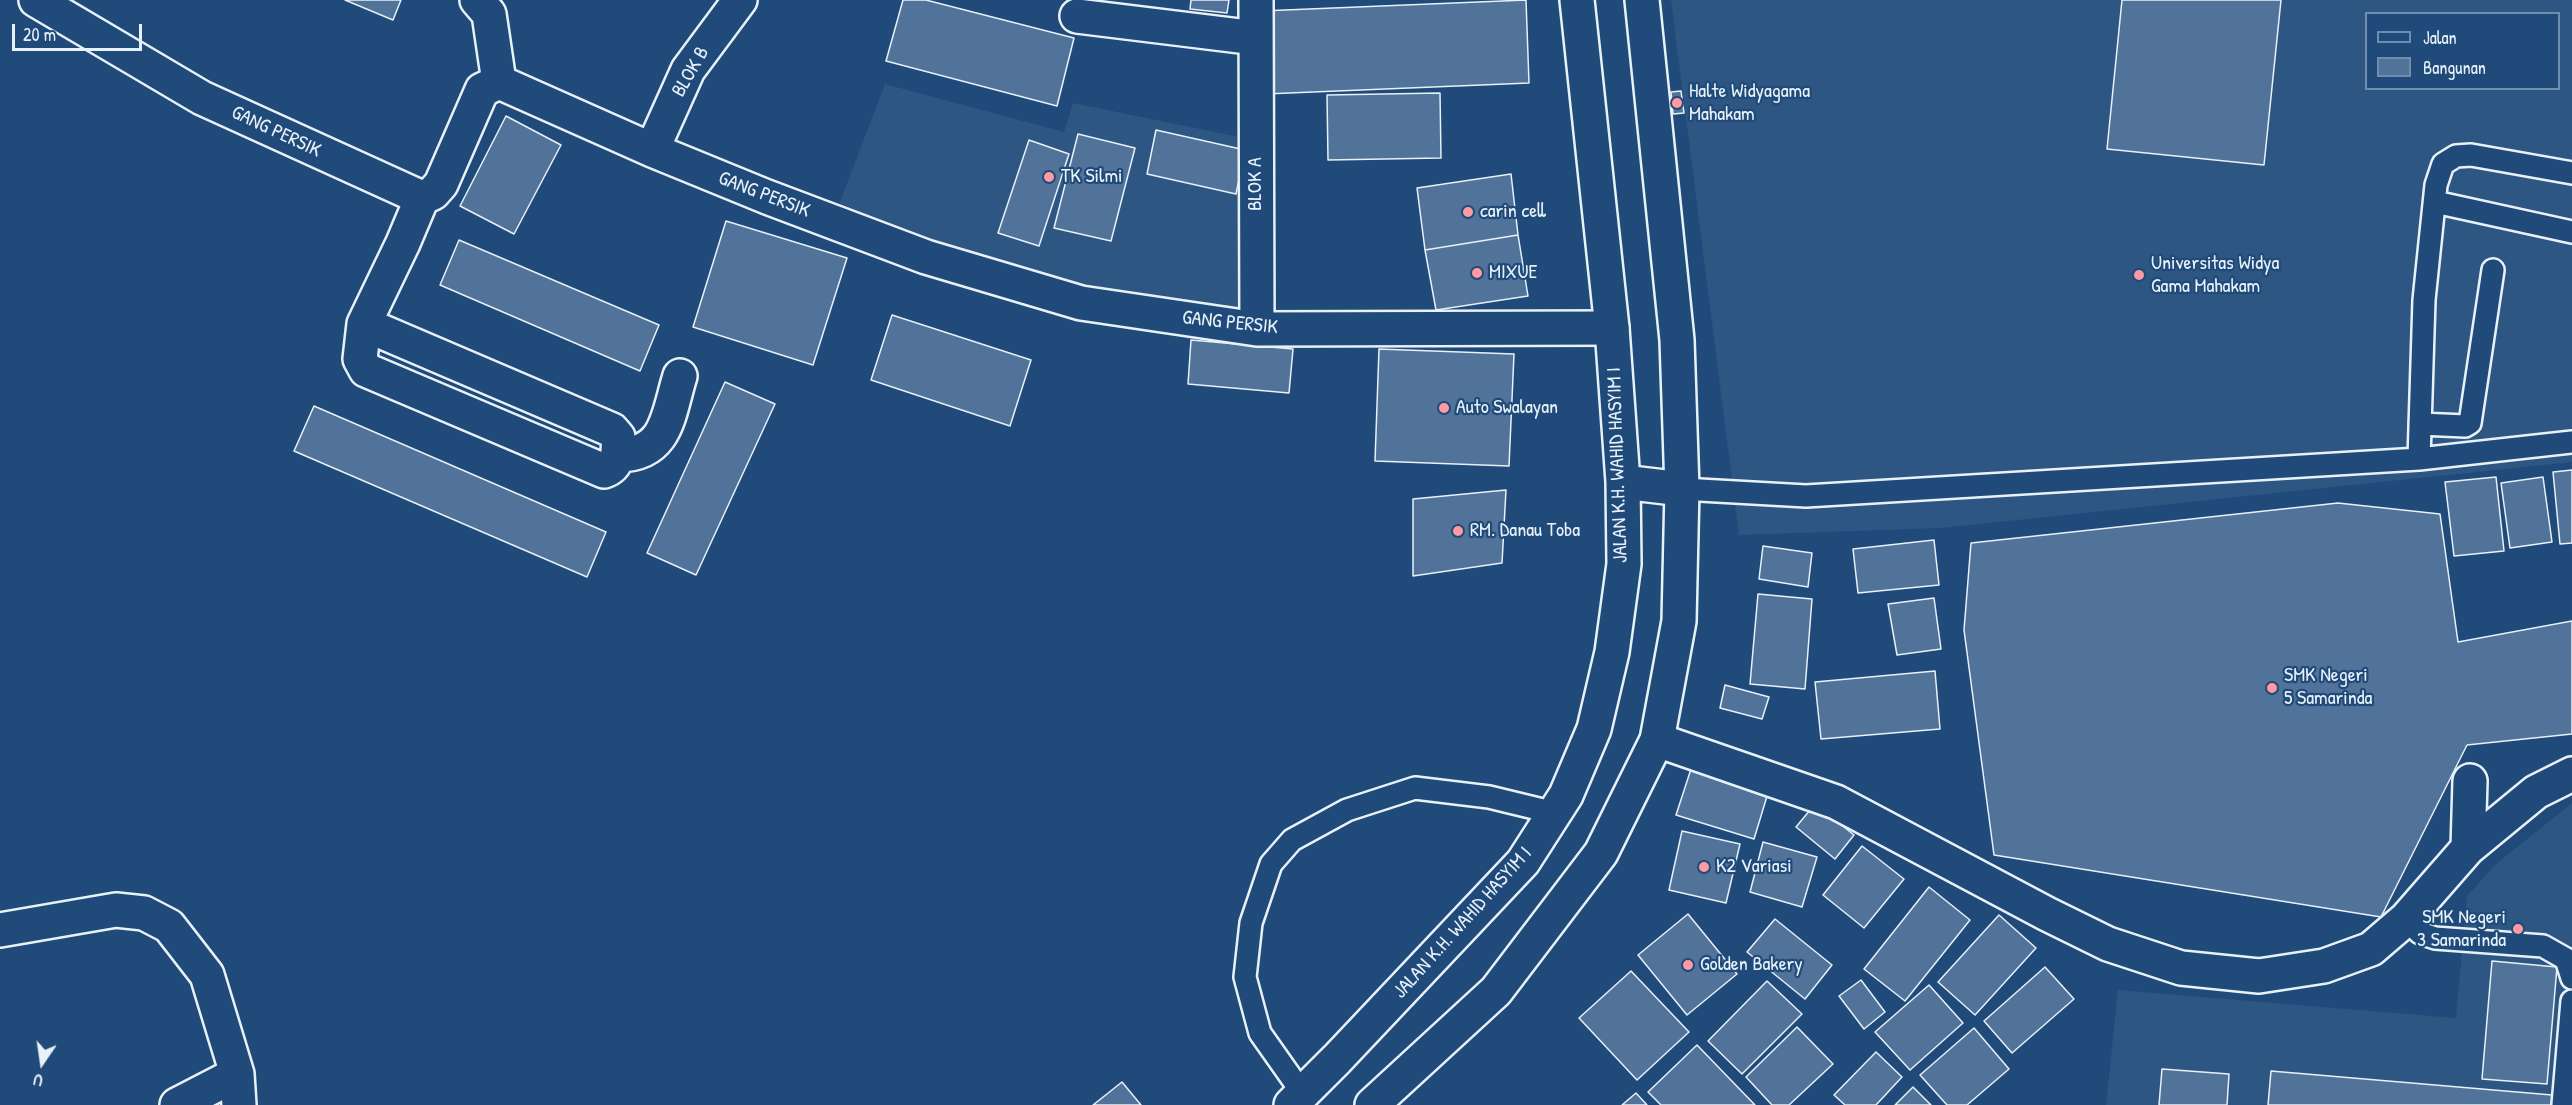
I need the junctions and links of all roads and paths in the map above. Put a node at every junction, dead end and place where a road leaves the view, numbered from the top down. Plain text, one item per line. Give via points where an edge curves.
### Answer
1 (36, 0) edge
2 (477, 0) edge
3 (740, 0) edge
4 (1256, 0) edge
5 (1578, 0) edge
6 (1642, 0) edge
7 (81, 11) edge
8 (1077, 16) dead end
9 (1256, 38) junction
10 (499, 82) junction
11 (652, 150) junction
12 (2572, 173) edge
13 (422, 198) junction
14 (2435, 202) junction
15 (2572, 232) edge
16 (2493, 270) dead end
17 (364, 324) junction
18 (1612, 328) junction
19 (1257, 329) junction
20 (680, 376) dead end
21 (2420, 424) junction
22 (2572, 442) edge
23 (620, 455) junction
24 (2419, 459) junction
25 (1623, 482) junction
26 (1682, 489) junction
27 (1657, 740) junction
28 (2572, 774) edge
29 (2470, 781) dead end
30 (1555, 813) junction
31 (2468, 848) junction
32 (2406, 918) junction
33 (0, 930) edge
34 (2572, 978) edge
35 (2572, 1001) edge
36 (238, 1089) edge
37 (1297, 1100) edge
38 (1380, 1102) edge
39 (177, 1105) edge
40 (2562, 1105) edge

1 - 7 street, GANG PERSIK
2 - 10 street via 489,14
3 - 11 street, BLOK B via 688,70
4 - 9 street, BLOK A
5 - 18 street, JALAN K.H. WAHID HASYIM I
6 - 26 street via 1677,340
7 - 13 street, GANG PERSIK via 202,98
8 - 9 street
9 - 19 street, BLOK A
10 - 11 street, GANG PERSIK
10 - 13 street via 482,90 441,184
11 - 19 street, GANG PERSIK via 926,257 1081,303
12 - 14 lane via 2471,155 2456,156 2443,165
13 - 17 street
14 - 15 lane
14 - 21 lane via 2424,300
16 - 21 lane via 2470,423
17 - 23 street via 612,430 618,437
17 - 23 street via 360,359 366,370 604,471
18 - 19 street, GANG PERSIK
18 - 25 street, JALAN K.H. WAHID HASYIM I
20 - 23 street via 662,433 649,449
21 - 24 lane
22 - 24 lane
24 - 26 lane via 1806,496
25 - 26 street
25 - 30 street, JALAN K.H. WAHID HASYIM I via 1624,564 1612,652 1594,729
26 - 27 street via 1679,621
27 - 32 street via 1836,802 2047,915 2108,944 2181,968 2259,976 2324,966 2371,950
27 - 38 street via 1601,853 1496,991
28 - 31 street via 2536,792
29 - 31 street
30 - 37 street, JALAN K.H. WAHID HASYIM I via 1523,862
30 - 37 lane via 1489,797 1415,788 1347,810 1292,840 1271,864 1251,923 1245,977 1260,1033
31 - 32 street
32 - 34 lane via 2420,933 2435,938 2543,946 2566,959
33 - 36 street via 116,910 144,914 169,926 207,975
35 - 40 lane
36 - 39 street

